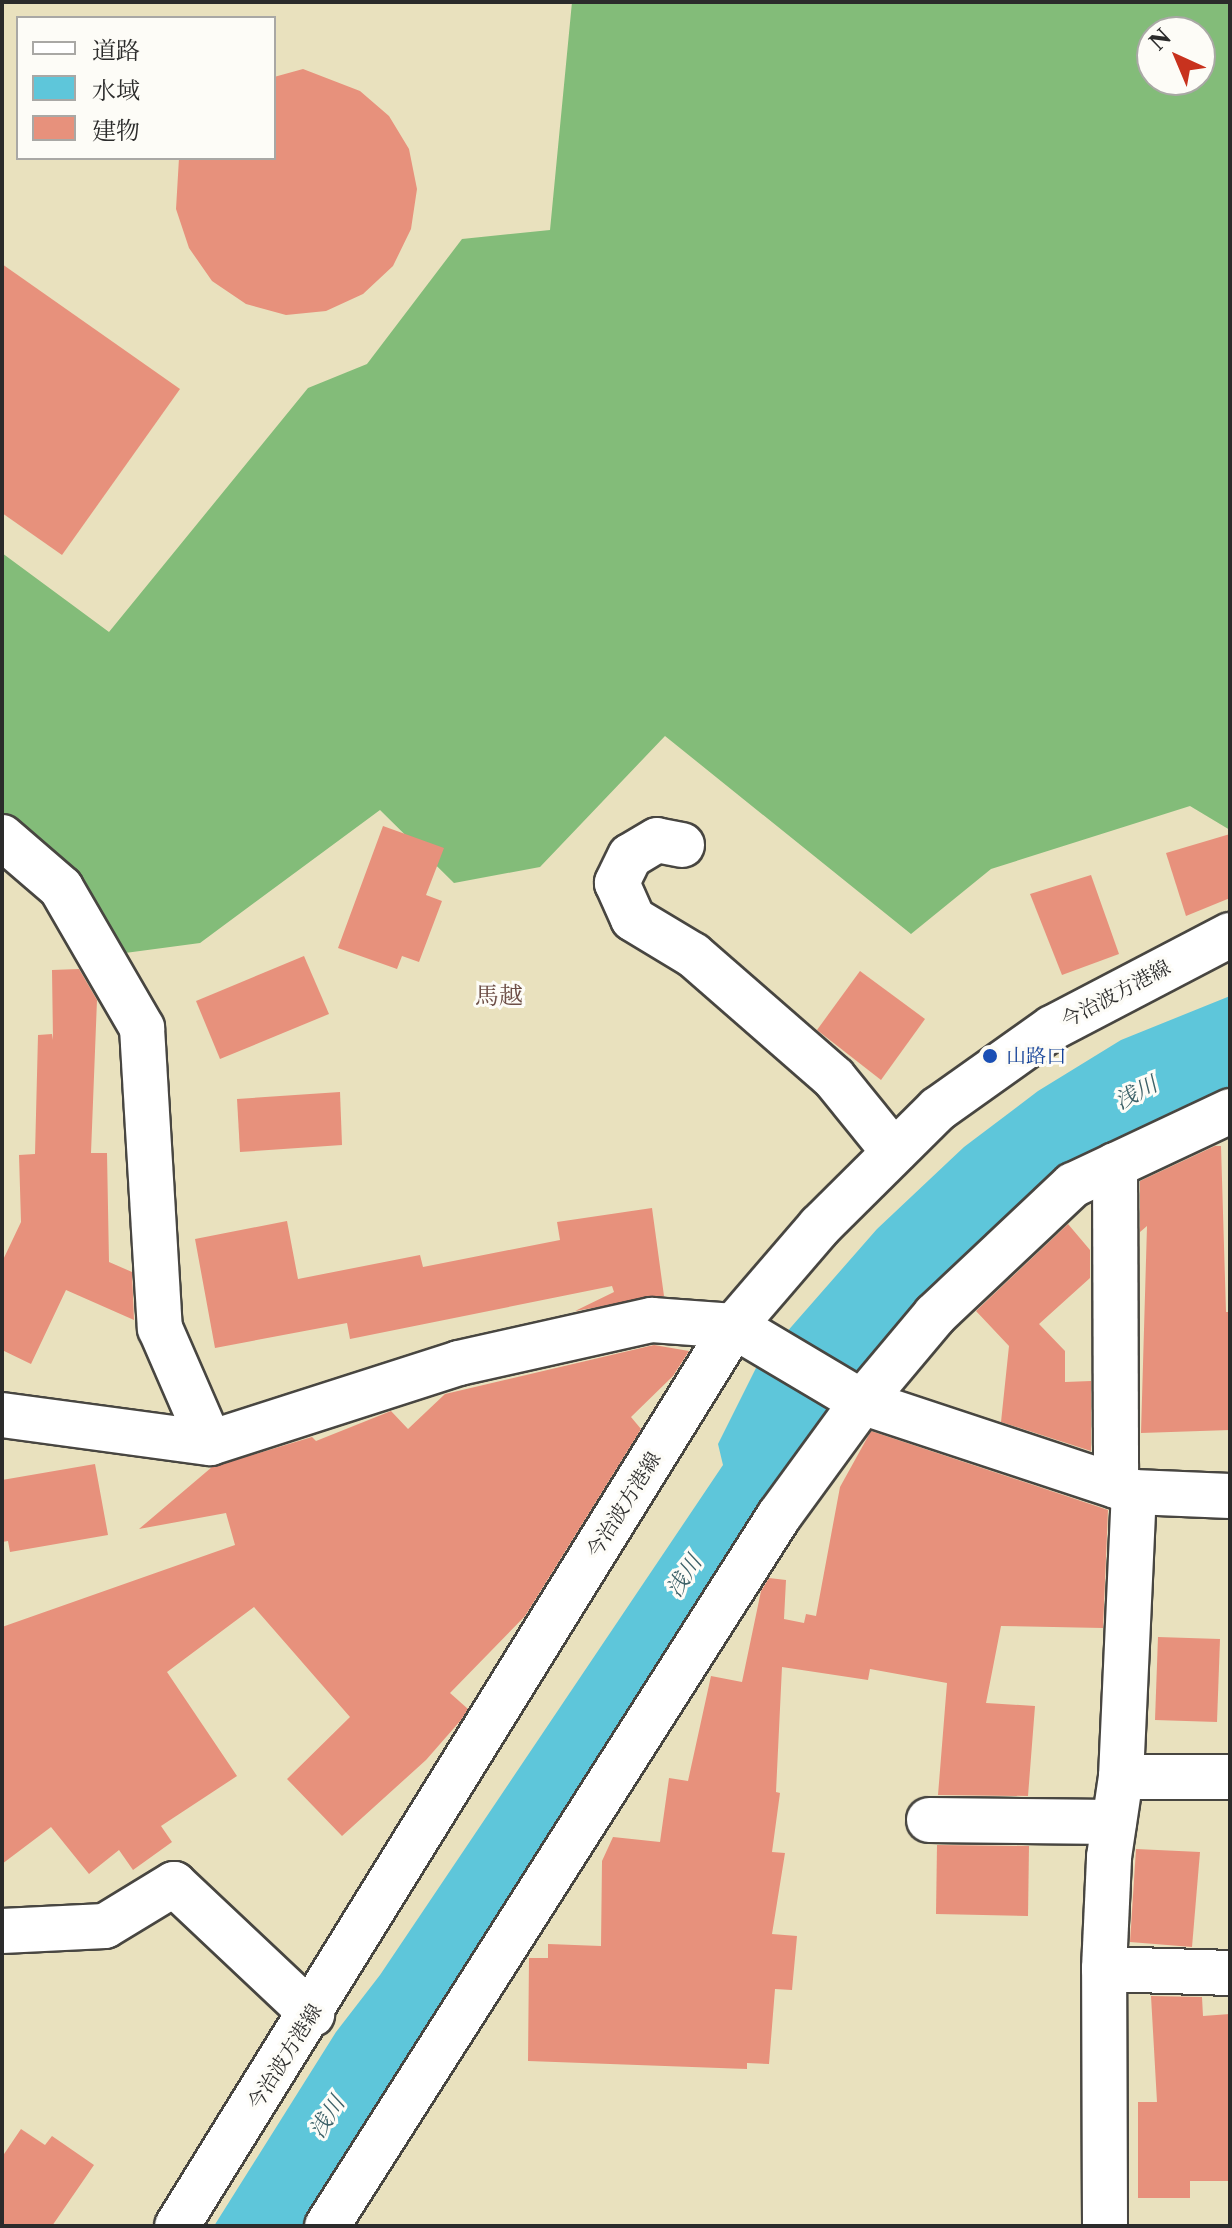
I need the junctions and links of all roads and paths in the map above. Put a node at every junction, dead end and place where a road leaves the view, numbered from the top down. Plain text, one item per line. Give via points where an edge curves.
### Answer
1 (2, 837) edge
2 (682, 845) dead end
3 (1230, 935) edge
4 (1230, 1111) edge
5 (894, 1152) junction
6 (1115, 1165) junction
7 (734, 1326) junction
8 (862, 1402) junction
9 (2, 1415) edge
10 (210, 1443) junction
11 (1125, 1489) junction
12 (1230, 1496) edge
13 (1121, 1777) junction
14 (1230, 1777) edge
15 (929, 1820) dead end
16 (1114, 1822) junction
17 (2, 1931) edge
18 (1104, 1969) junction
19 (1230, 1973) edge
20 (312, 2014) junction
21 (341, 2215) edge
22 (177, 2226) edge
23 (1105, 2226) edge

1 - 10 street via 61,888 142,1028 160,1328
2 - 5 street via 657,840 630,856 617,883 633,919 693,955 834,1078
3 - 5 street, 今治波方港線 via 1052,1028 938,1109
4 - 6 street
5 - 7 street, 今治波方港線 via 820,1226
6 - 8 street via 1073,1185 935,1315
6 - 11 street
7 - 8 street via 783,1350
7 - 10 street via 652,1320 459,1363
7 - 20 street, 今治波方港線
8 - 11 street
8 - 21 street via 779,1516
9 - 10 street
11 - 12 street
11 - 13 street
13 - 14 street
13 - 16 street
15 - 16 street
16 - 18 street
17 - 20 street via 105,1926 174,1884
18 - 19 street
18 - 23 street
20 - 22 street, 今治波方港線

